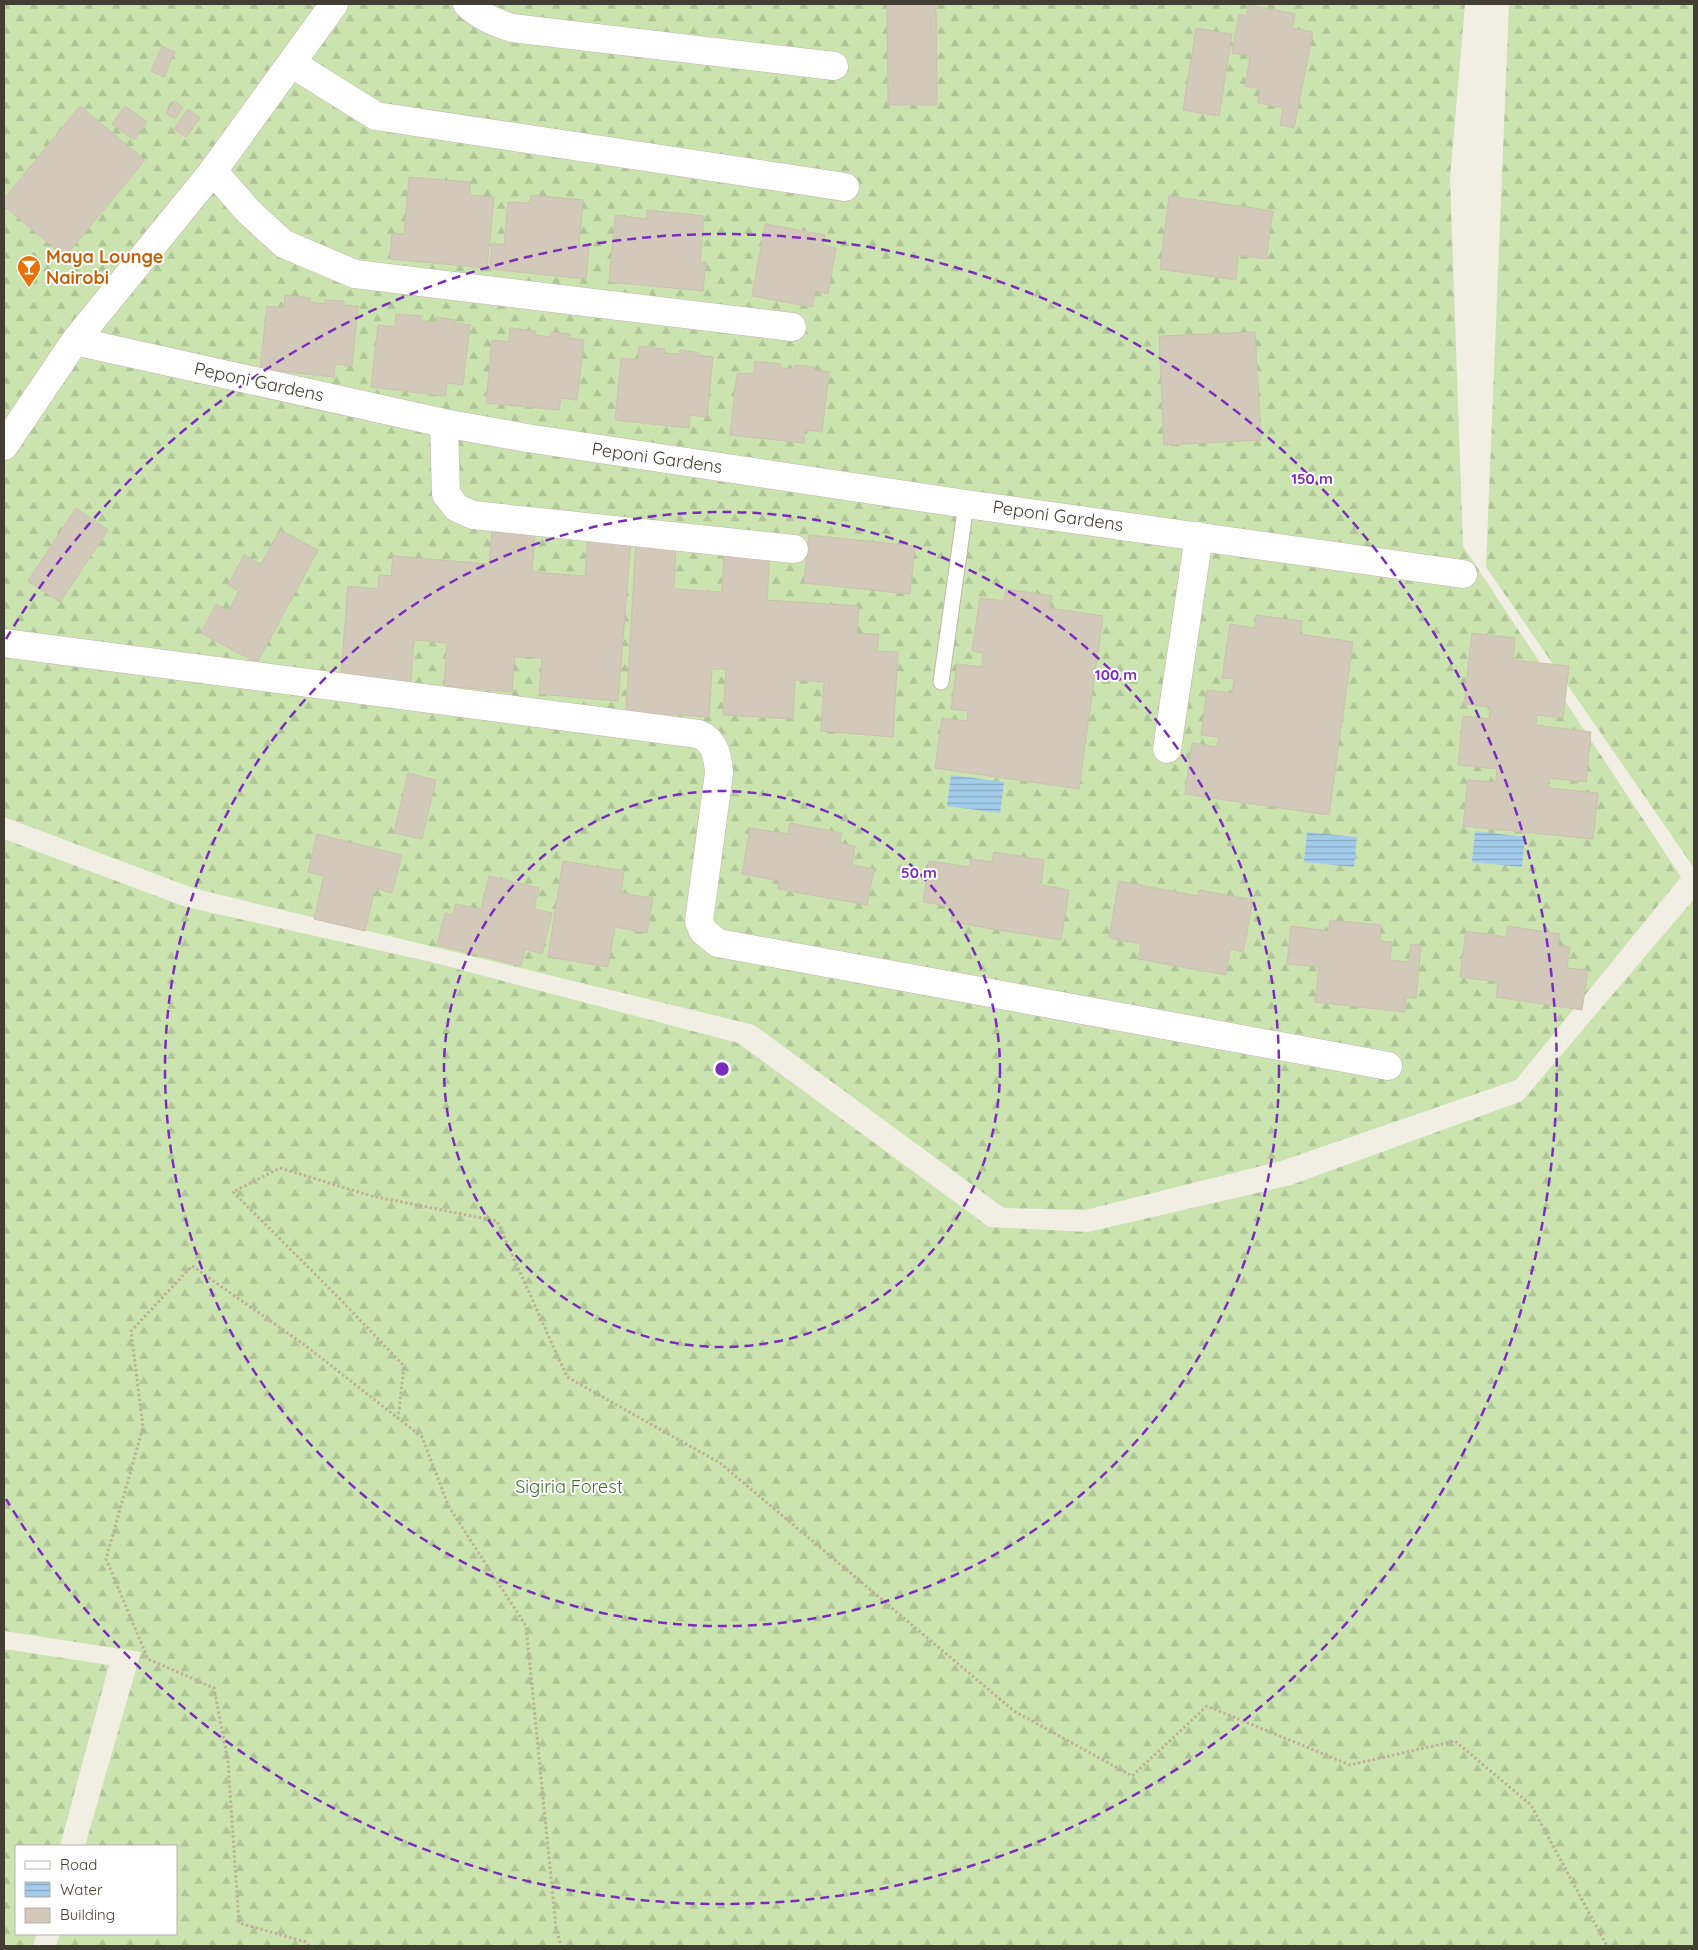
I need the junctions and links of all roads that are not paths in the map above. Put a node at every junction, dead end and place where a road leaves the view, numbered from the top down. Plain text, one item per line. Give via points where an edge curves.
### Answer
1 (334, 4) edge
2 (467, 4) edge
3 (291, 63) junction
4 (834, 66) dead end
5 (213, 171) junction
6 (845, 187) dead end
7 (792, 327) dead end
8 (75, 341) junction
9 (444, 423) junction
10 (4, 446) edge
11 (966, 504) junction
12 (1199, 536) junction
13 (794, 549) dead end
14 (1462, 574) dead end
15 (4, 643) edge
16 (941, 682) dead end
17 (1167, 749) dead end
18 (1388, 1066) dead end

1 - 3 street
2 - 4 street via 493,22 512,28
3 - 5 street
3 - 6 street via 376,116
5 - 7 street via 249,212 284,244 355,274
5 - 8 street
8 - 9 street, Peponi Gardens
8 - 10 street
9 - 11 street, Peponi Gardens
9 - 13 street via 446,494 456,508 473,514
11 - 12 street, Peponi Gardens
11 - 16 lane
12 - 14 street, Peponi Gardens
12 - 17 street
15 - 18 street via 698,734 715,750 720,772 699,921 702,931 718,943

